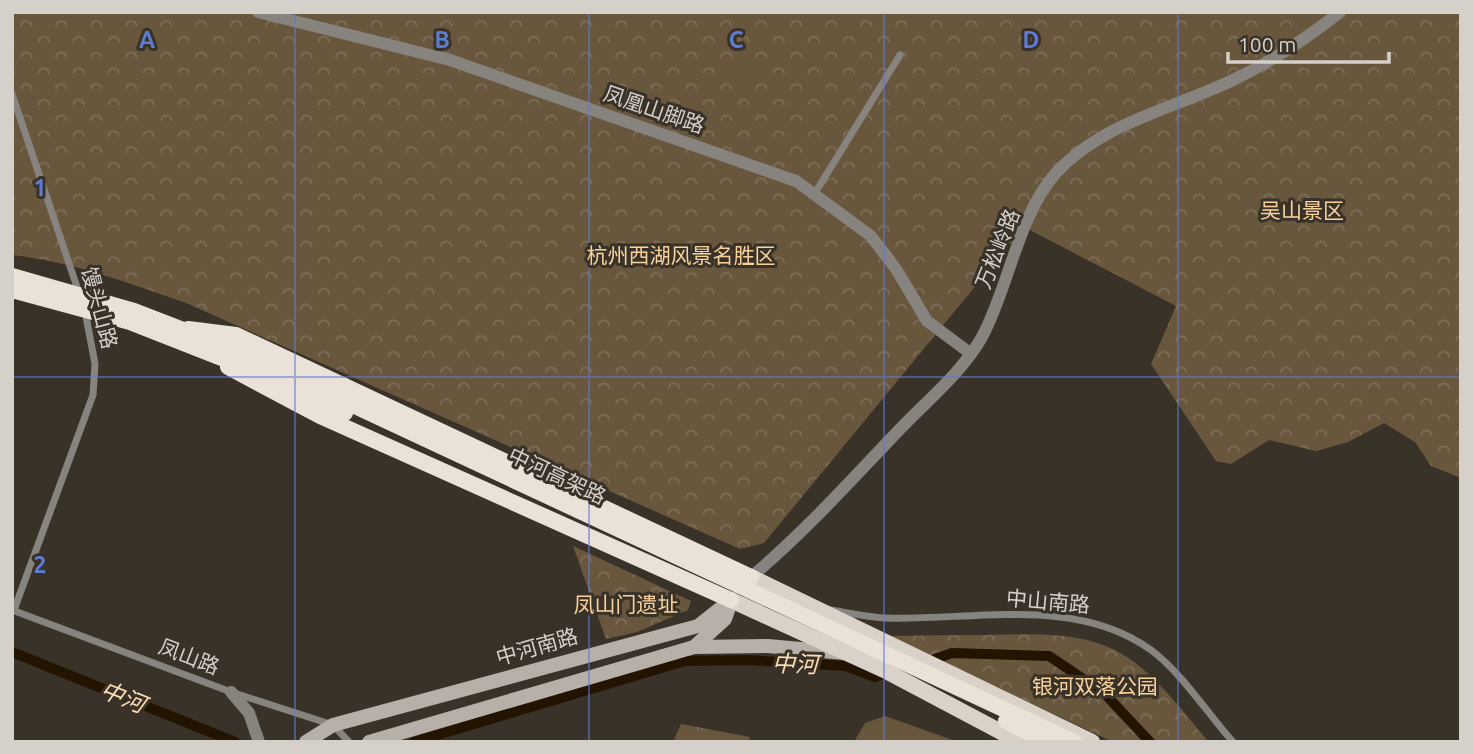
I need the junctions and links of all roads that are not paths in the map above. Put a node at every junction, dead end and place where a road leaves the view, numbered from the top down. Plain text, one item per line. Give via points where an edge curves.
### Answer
1 (258, 12) edge
2 (1340, 12) edge
3 (900, 55) dead end
4 (12, 94) edge
5 (815, 193) junction
6 (12, 276) edge
7 (12, 290) edge
8 (177, 328) junction
9 (206, 352) junction
10 (970, 353) junction
11 (751, 577) junction
12 (732, 600) junction
13 (812, 607) junction
14 (13, 610) edge
15 (694, 647) junction
16 (850, 654) junction
17 (231, 692) junction
18 (333, 725) junction
19 (258, 738) edge
20 (306, 742) edge
21 (349, 742) edge
22 (369, 742) edge
23 (1020, 742) edge
24 (1047, 742) edge
25 (1074, 742) edge
26 (1092, 742) edge
27 (1233, 742) edge

1 - 5 street, 凤凰山脚路 via 450,60 699,145 796,181
2 - 10 street, 万松岭路 via 1254,69 1119,128 1072,159 1037,203 995,309
3 - 5 street
4 - 14 street, 馒头山路 via 87,317 95,364 87,414
5 - 10 street, 凤凰山脚路 via 871,236 927,321
6 - 8 highway, 中河高架路, bridge
7 - 9 highway, 中河高架路, bridge via 130,322
8 - 11 highway, bridge via 236,335
8 - 25 highway, 中河高架路, bridge via 247,356
9 - 12 highway, bridge via 320,416
9 - 24 highway, 中河高架路, bridge via 731,587
10 - 11 street, 万松岭路 via 833,500
11 - 12 main road
11 - 13 main road
12 - 15 main road via 725,619
12 - 16 main road, 中河南路
12 - 18 main road, 中河南路 via 698,626
13 - 26 main road
13 - 27 street, 中山南路 via 883,618 1010,615 1066,618 1109,627 1153,652
14 - 17 street, 凤山路
15 - 16 main road, 中河南路 via 768,646
15 - 22 main road, 中河南路
16 - 23 main road, 中河南路
17 - 18 street, 凤山路
17 - 19 street via 249,713
18 - 20 main road, 中河南路
18 - 21 street, 凤山路

